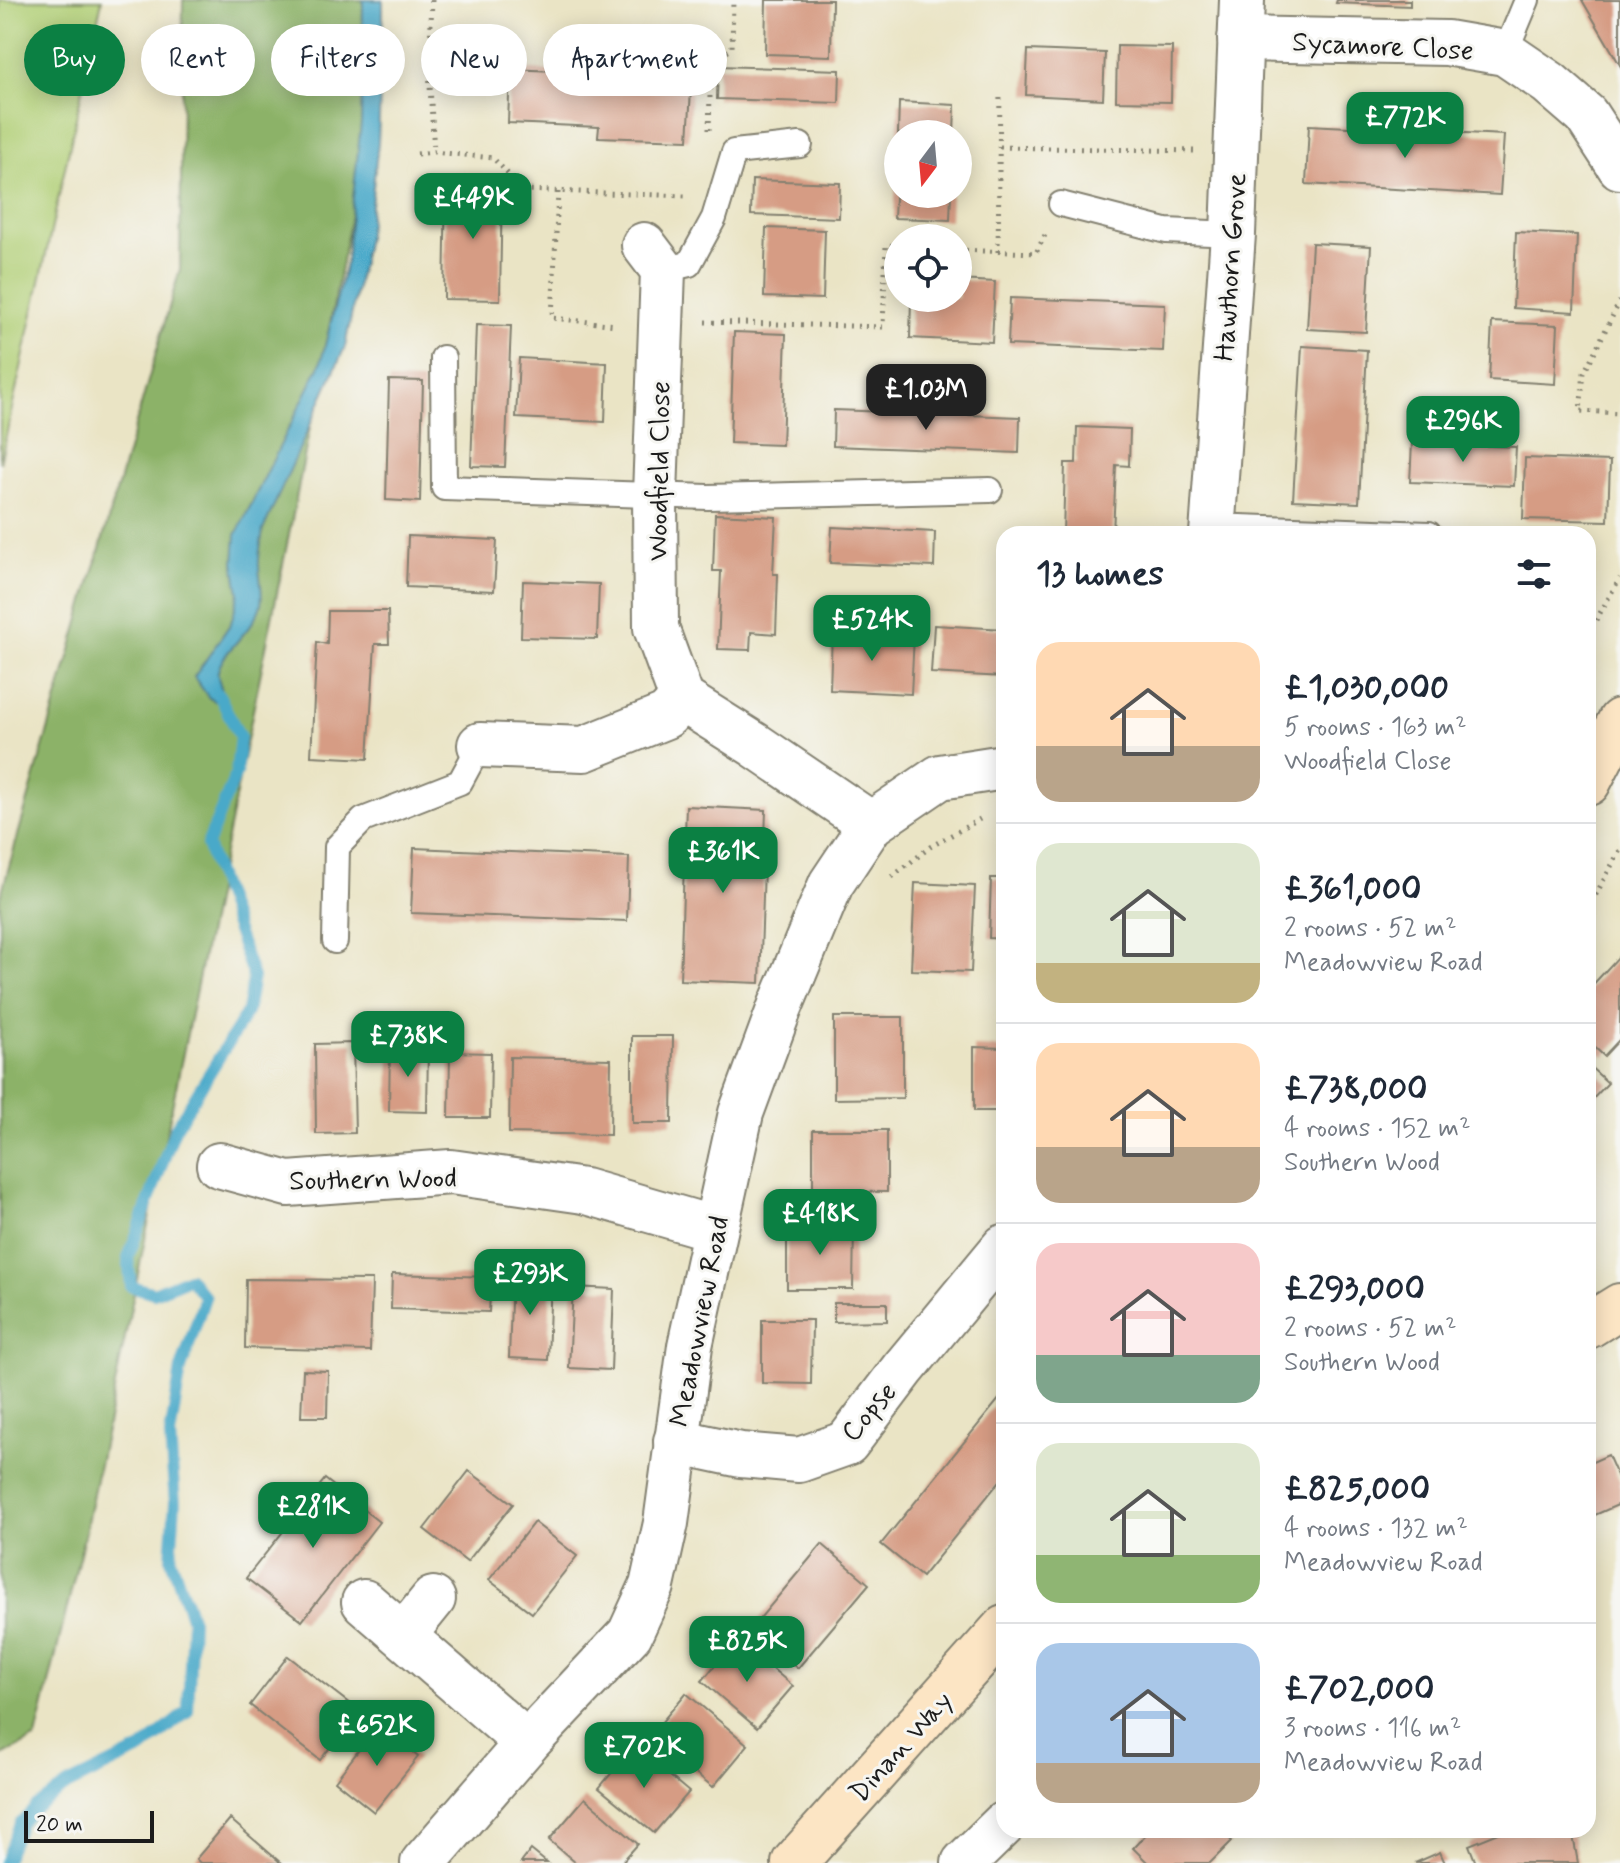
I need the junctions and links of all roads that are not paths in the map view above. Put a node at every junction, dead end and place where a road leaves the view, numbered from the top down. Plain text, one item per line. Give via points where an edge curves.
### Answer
1 (1527, 0) edge
2 (1241, 20) edge
3 (1505, 53) junction
4 (800, 145) dead end
5 (1620, 167) edge
6 (1061, 204) road end
7 (1233, 234) junction
8 (654, 258) joint
9 (443, 358) dead end
10 (990, 490) dead end
11 (655, 495) junction
12 (1212, 526) edge
13 (682, 699) junction
14 (1620, 721) edge
15 (480, 745) joint
16 (996, 768) edge
17 (1596, 768) edge
18 (871, 824) junction
19 (335, 941) dead end
20 (219, 1165) dead end
21 (715, 1229) junction
22 (996, 1257) edge
23 (1620, 1306) edge
24 (1596, 1321) edge
25 (676, 1441) junction
26 (433, 1599) dead end
27 (364, 1602) dead end
28 (404, 1635) junction
29 (996, 1637) edge
30 (527, 1743) junction
31 (996, 1832) edge
32 (423, 1863) edge
33 (794, 1863) edge
34 (964, 1863) edge

1 - 3 lane
2 - 3 street, Sycamore Close
2 - 7 street, Hawthorn Grove
3 - 5 street, Sycamore Close via 1586,115
4 - 8 lane via 734,152 714,218 689,264
6 - 7 lane via 1166,231
7 - 12 street, Hawthorn Grove
8 - 11 street, Woodfield Close via 661,322
9 - 11 lane via 444,488
10 - 11 lane
11 - 13 street, Woodfield Close via 656,628
13 - 15 street via 666,716 584,749
13 - 18 street
14 - 17 street
15 - 19 lane via 460,782 363,820 337,847
16 - 18 street, Meadowview Road via 940,777
18 - 21 street, Meadowview Road via 831,884 780,1007 741,1113
20 - 21 street, Southern Wood via 288,1184 451,1172 584,1191
21 - 25 street, Meadowview Road
22 - 25 street, Copse via 847,1443 799,1460
23 - 24 street
25 - 30 street, Meadowview Road via 652,1586 630,1634
26 - 28 street
27 - 28 street
28 - 30 street
29 - 33 street, Dinan Way
30 - 32 street, Meadowview Road
31 - 34 street

